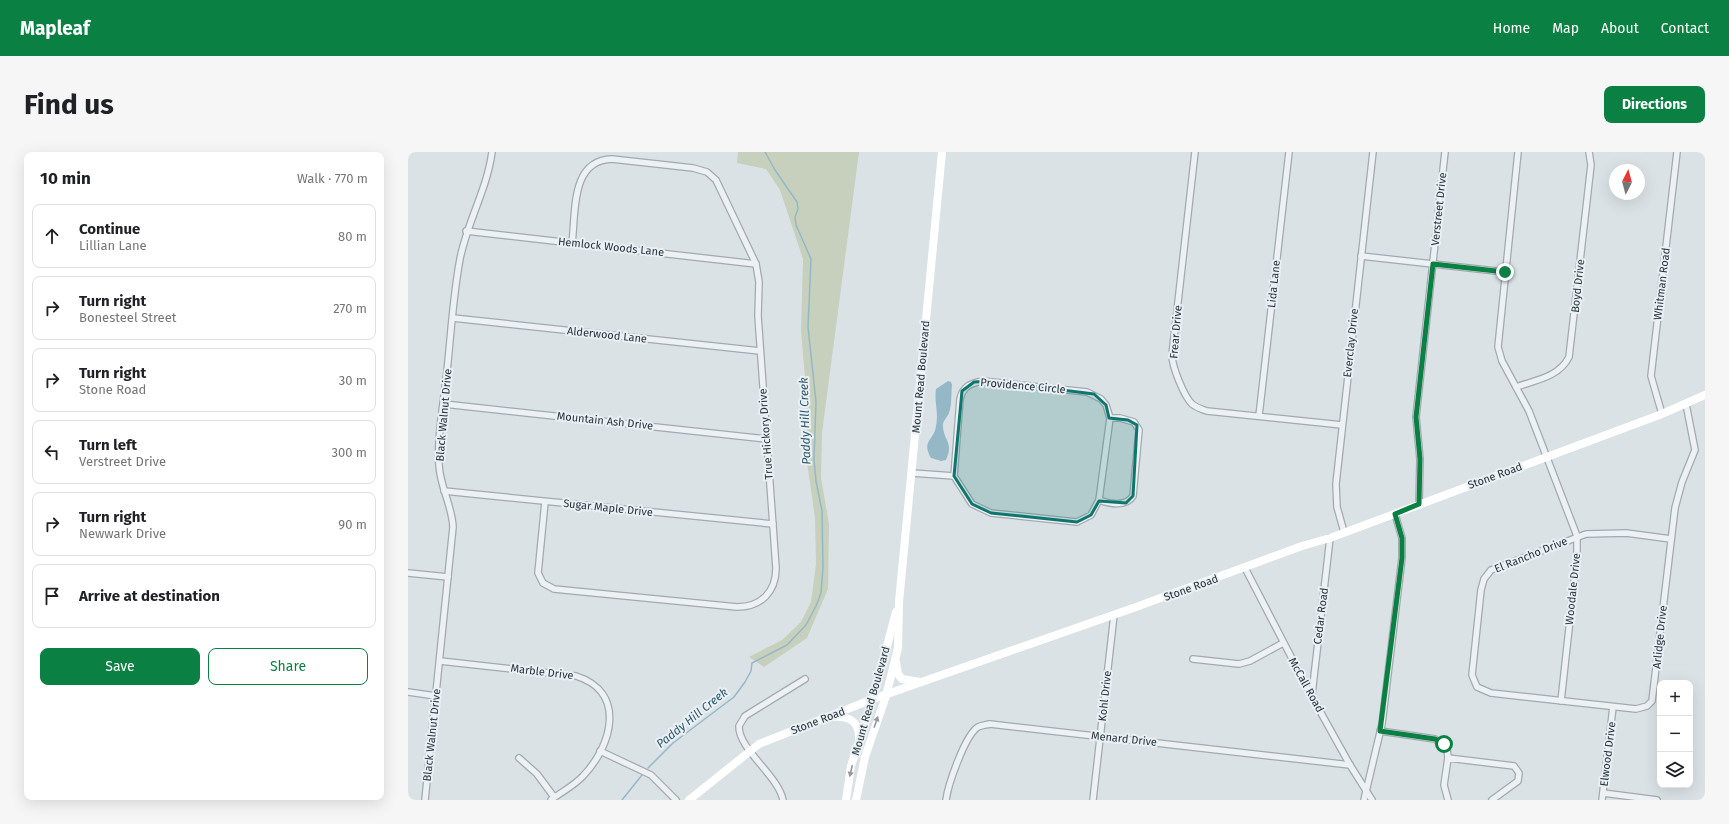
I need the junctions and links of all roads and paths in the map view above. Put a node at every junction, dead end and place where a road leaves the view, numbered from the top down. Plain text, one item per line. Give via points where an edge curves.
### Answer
1 (492, 152) edge
2 (942, 152) edge
3 (1195, 152) edge
4 (1289, 152) edge
5 (1372, 152) edge
6 (1445, 152) edge
7 (1518, 152) edge
8 (1589, 152) edge
9 (1677, 152) edge
10 (466, 231) junction
11 (572, 243) junction
12 (1361, 256) junction
13 (756, 264) junction
14 (1433, 264) junction
15 (1505, 272) junction
16 (453, 318) junction
17 (760, 351) junction
18 (1516, 387) junction
19 (1705, 395) edge
20 (444, 404) junction
21 (1686, 404) junction
22 (1662, 414) junction
23 (1259, 416) junction
24 (1110, 418) junction
25 (1342, 425) junction
26 (766, 439) junction
27 (1547, 457) junction
28 (912, 473) junction
29 (954, 476) junction
30 (444, 491) junction
31 (1099, 500) junction
32 (545, 502) junction
33 (1419, 504) junction
34 (1395, 514) junction
35 (773, 524) junction
36 (1344, 532) junction
37 (1577, 536) junction
38 (1330, 538) junction
39 (1670, 539) junction
40 (1245, 568) junction
41 (408, 573) edge
42 (448, 577) junction
43 (899, 602) junction
44 (1114, 615) junction
45 (1283, 643) junction
46 (896, 655) junction
47 (1193, 659) dead end
48 (440, 661) junction
49 (805, 679) dead end
50 (926, 681) junction
51 (1481, 690) joint
52 (408, 692) edge
53 (1312, 695) junction
54 (436, 696) junction
55 (886, 696) junction
56 (873, 700) junction
57 (1561, 701) junction
58 (1613, 707) junction
59 (828, 717) junction
60 (1380, 731) junction
61 (1101, 737) junction
62 (859, 743) junction
63 (750, 750) junction
64 (600, 751) junction
65 (519, 758) dead end
66 (1448, 758) junction
67 (1350, 765) junction
68 (1365, 790) junction
69 (1603, 793) junction
70 (553, 799) edge
71 (425, 800) edge
72 (676, 800) edge
73 (689, 800) edge
74 (783, 800) edge
75 (846, 800) edge
76 (856, 800) edge
77 (946, 800) edge
78 (1093, 800) edge
79 (1364, 800) edge
80 (1372, 800) edge
81 (1448, 800) edge
82 (1492, 800) edge
83 (1602, 800) edge
84 (1657, 800) edge

1 - 10 street, Black Walnut Drive via 483,190
2 - 28 street, Mount Read Boulevard
3 - 23 street, Frear Drive via 1172,360 1187,397 1197,408
4 - 23 street, Lida Lane
5 - 12 street, Everclay Drive
6 - 14 street, Verstreet Drive
7 - 15 street, Woodale Drive
8 - 18 street, Boyd Drive via 1591,166 1569,357 1554,374
9 - 22 street, Whitman Road via 1651,376
10 - 11 street, Hemlock Woods Lane
10 - 16 street, Black Walnut Drive via 459,261
11 - 13 street, Hemlock Woods Lane
11 - 13 street, True Hickory Drive via 580,181 587,168 594,163 612,159 693,168 707,172 720,184
12 - 14 street
12 - 25 street, Everclay Drive
13 - 17 street, True Hickory Drive via 759,282
14 - 15 street
14 - 33 street, Verstreet Drive via 1416,417 1420,459
15 - 18 street, Woodale Drive via 1498,347 1502,361
16 - 17 street, Alderwood Lane
16 - 20 street, Black Walnut Drive
17 - 26 street, True Hickory Drive
18 - 27 street, Woodale Drive via 1529,411
19 - 21 street, Stone Road
20 - 26 street, Mountain Ash Drive
20 - 30 street, Black Walnut Drive via 439,464
21 - 22 street, Stone Road
21 - 39 street, Arlidge Drive via 1695,450 1679,491
22 - 27 street, Stone Road
23 - 25 street, Frear Drive
24 - 29 street, Providence Circle via 1106,405 1094,394 991,381 974,382 962,391 960,399
24 - 31 street
24 - 31 street via 1128,420 1137,425 1139,436 1133,496 1126,502 1113,504
25 - 36 street, Everclay Drive via 1336,494
26 - 35 street, True Hickory Drive
27 - 33 street, Stone Road
27 - 37 street, Woodale Drive
28 - 29 street
28 - 43 street, Mount Read Boulevard
29 - 31 street via 972,504 991,513 1077,522 1091,515
30 - 32 street, Sugar Maple Drive
30 - 42 street, Black Walnut Drive via 451,510 453,527
32 - 35 street, Sugar Maple Drive
32 - 35 street, True Hickory Drive via 538,573 547,586 737,607 750,606 760,601 774,586 776,568
33 - 34 street, Stone Road
34 - 36 street, Stone Road
34 - 60 street via 1402,538 1402,558
36 - 38 street, Stone Road
37 - 39 street, El Rancho Drive via 1607,532
37 - 51 street, El Rancho Drive via 1496,567 1487,574 1481,590 1472,674
37 - 57 street, Woodale Drive
38 - 40 street, Stone Road
38 - 53 street, Cedar Road
39 - 58 street, Arlidge Drive via 1652,701 1642,708
40 - 44 street, Stone Road
40 - 45 street, McCall Road
41 - 42 street
42 - 48 street, Black Walnut Drive
43 - 46 street, Mount Read Boulevard
43 - 56 street, Mount Read Boulevard
44 - 50 street, Stone Road
44 - 61 street, Kohl Drive
45 - 47 street via 1240,664
45 - 53 street, McCall Road
46 - 50 street via 897,670 902,679 910,682
46 - 55 street, Mount Read Boulevard
48 - 54 street, Black Walnut Drive
48 - 64 street, Marble Drive via 567,675 589,681 602,693 610,712 609,731
49 - 63 street via 740,721 739,731
50 - 55 street, Stone Road
51 - 57 street, Arlidge Drive
52 - 54 street
53 - 67 street, McCall Road
54 - 71 street, Black Walnut Drive
55 - 56 street, Stone Road
76 -> 55 street, Mount Read Boulevard via 865,757
56 - 59 street, Stone Road
56 - 62 street, Mount Read Boulevard
57 - 58 street, Arlidge Drive
58 - 69 street, Elwood Drive
59 - 62 street via 842,716 854,722 859,728
59 - 63 street, Stone Road via 759,744
60 - 66 street via 1435,739 1447,748
60 - 68 street
61 - 67 street, Menard Drive
61 - 77 street, Menard Drive via 984,725 969,738 949,783
61 - 78 street, Kohl Drive
62 -> 75 street, Mount Read Boulevard via 851,766
63 - 73 street, Stone Road
63 - 74 street via 778,786
64 - 70 street, Marble Drive via 584,776
64 - 72 street via 651,775
65 - 70 street via 537,774
66 - 81 street via 1444,785
66 - 82 street via 1514,766 1519,773 1518,781
67 - 68 street, McCall Road
68 - 79 street
68 - 80 street, McCall Road
69 - 83 street, Elwood Drive
69 - 84 street

